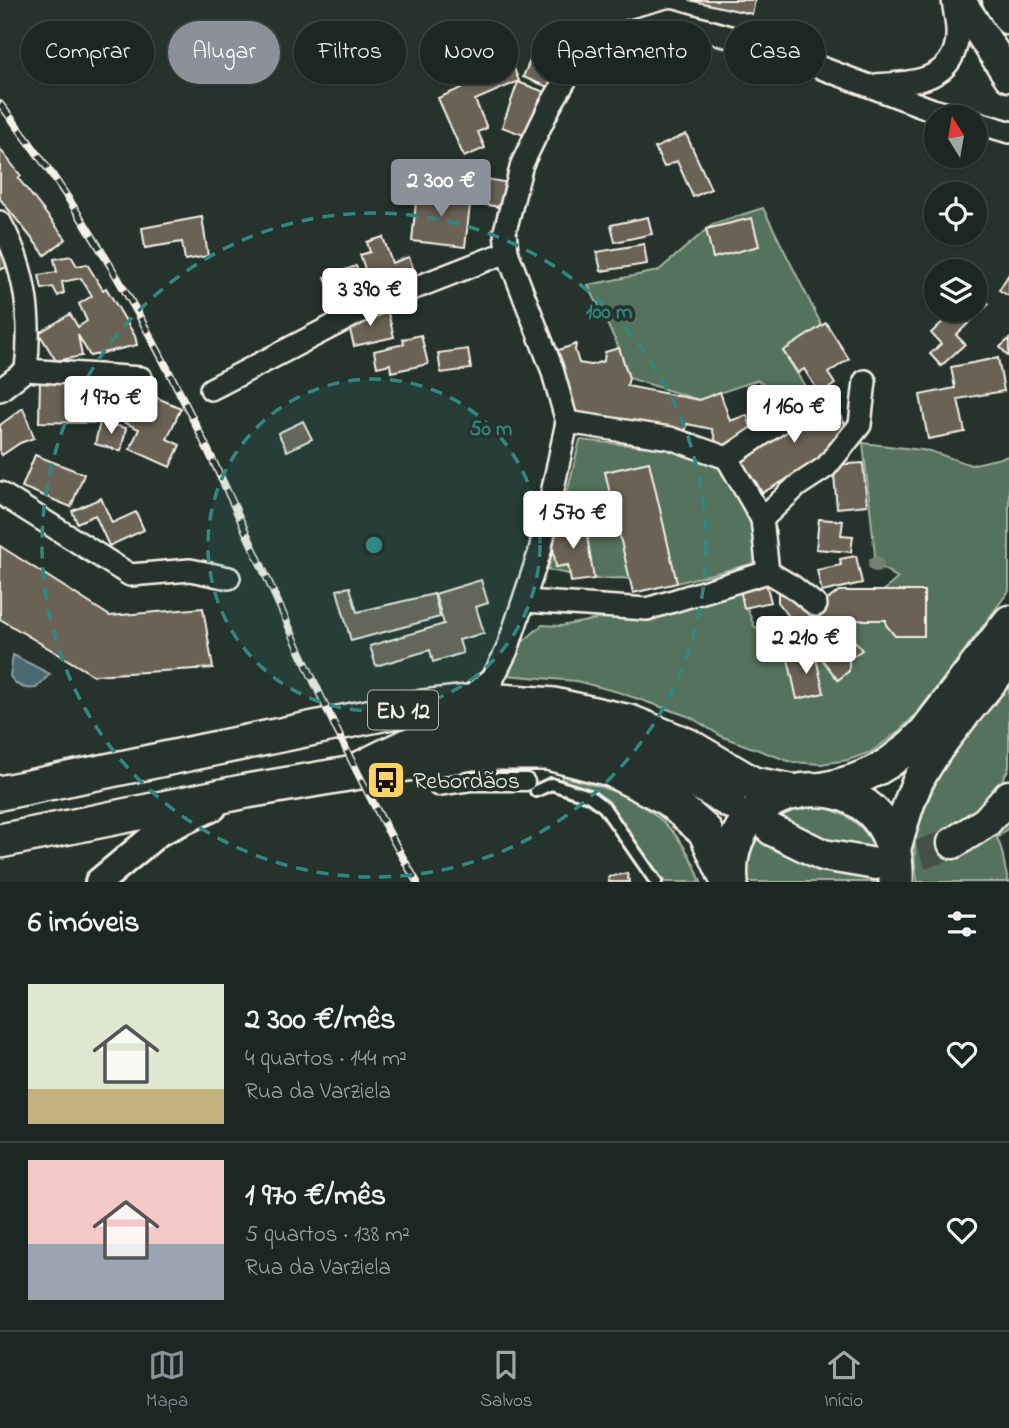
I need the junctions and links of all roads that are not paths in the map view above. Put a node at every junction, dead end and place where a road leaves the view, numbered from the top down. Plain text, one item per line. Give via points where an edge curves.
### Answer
1 (953, 0) edge
2 (959, 0) edge
3 (998, 0) edge
4 (1009, 19) edge
5 (1009, 76) edge
6 (867, 85) junction
7 (925, 105) edge
8 (987, 126) edge
9 (1009, 132) edge
10 (0, 222) edge
11 (507, 252) junction
12 (26, 370) junction
13 (141, 378) dead end
14 (865, 381) dead end
15 (211, 388) dead end
16 (0, 390) edge
17 (810, 402) dead end
18 (567, 422) junction
19 (727, 458) junction
20 (0, 493) edge
21 (762, 519) junction
22 (768, 572) junction
23 (229, 578) dead end
24 (525, 601) junction
25 (816, 605) dead end
26 (1009, 621) edge
27 (1009, 660) edge
28 (463, 703) junction
29 (347, 774) junction
30 (437, 787) dead end
31 (531, 787) joint
32 (809, 790) junction
33 (247, 791) junction
34 (0, 793) edge
35 (1009, 796) edge
36 (730, 803) dead end
37 (772, 830) dead end
38 (0, 841) edge
39 (953, 843) tunnel mouth
40 (889, 866) edge
41 (99, 882) edge
42 (656, 882) edge
43 (729, 882) edge

1 - 6 street via 956,48 949,62 923,81
2 - 5 main road
3 - 4 main road
6 - 7 street
6 - 11 street via 771,49 671,20 619,34 575,64 550,106 522,164 505,231
8 - 9 street
10 - 12 street via 26,290 30,340
11 - 15 street via 379,302
11 - 18 street
12 - 13 street
12 - 16 street
14 - 21 street via 860,425 826,467 797,486
17 - 19 street
18 - 19 street via 670,438
18 - 24 street
19 - 21 street
20 - 23 street via 130,575 190,570
21 - 22 street
22 - 24 street via 647,609
22 - 25 street
24 - 28 street via 494,678
26 - 32 main road via 908,750 852,782
27 - 40 main road via 934,754 905,814
28 - 32 main road, EN 12 via 486,700 554,705 630,722 687,745 753,784
28 - 34 main road, EN 12 via 393,712
29 - 33 main road, EN 12
29 - 36 main road via 405,745 459,729 540,730 623,747 686,776
29 - 43 main road, EN 12 via 472,753 548,753 610,769 667,798 705,831
30 - 31 street via 471,782
31 - 42 lane via 551,784 589,796 604,807
32 - 40 main road, EN 12 via 851,797 873,813 886,831
32 - 43 main road, EN 12 via 770,801 758,811 741,831 731,858
33 - 38 main road, EN 12
33 - 41 street via 159,832
35 - 39 main road via 986,822
37 - 40 main road via 823,855

